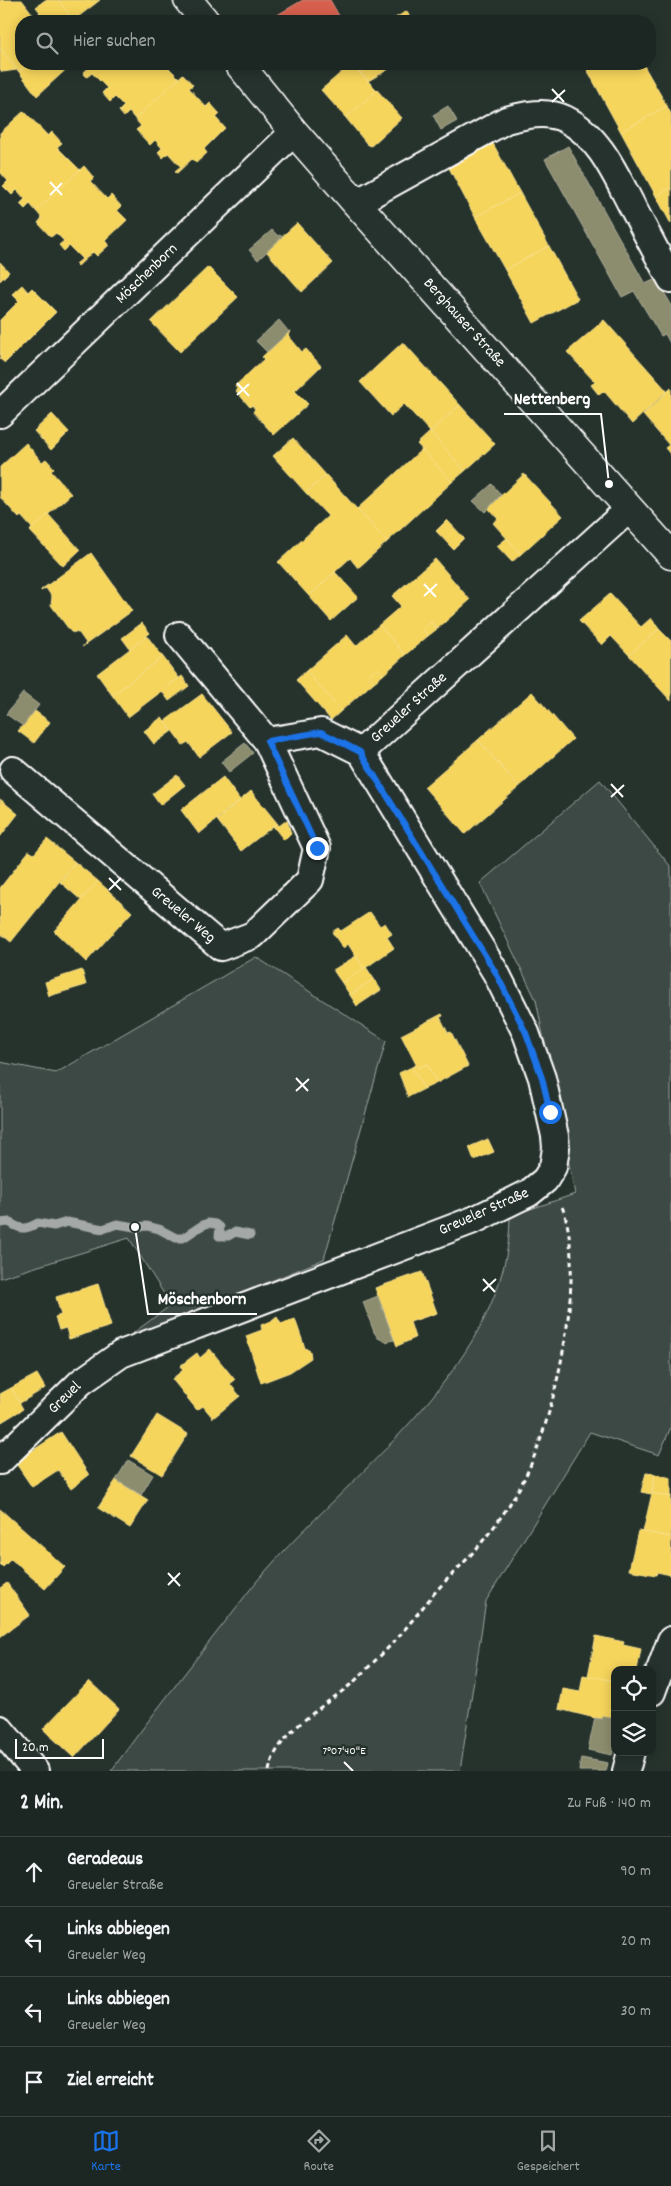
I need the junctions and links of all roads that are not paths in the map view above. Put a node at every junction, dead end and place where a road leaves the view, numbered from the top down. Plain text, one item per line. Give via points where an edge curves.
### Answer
1 (188, 0) edge
2 (200, 15) edge
3 (244, 70) edge
4 (294, 132) junction
5 (356, 203) junction
6 (671, 279) edge
7 (0, 414) edge
8 (629, 509) junction
9 (671, 555) edge
10 (179, 635) dead end
11 (267, 741) junction
12 (360, 752) junction
13 (13, 770) dead end
14 (138, 1347) joint
15 (0, 1461) edge
16 (671, 1640) edge
17 (656, 1681) edge
18 (0, 1729) edge
19 (630, 1756) edge
20 (35, 1771) edge
21 (626, 1771) edge

1 - 2 street
3 - 4 street, Berghauser Straße
4 - 5 street, Berghauser Straße
4 - 7 street, Möschenborn
5 - 6 street via 506,120 524,115 555,116 582,129 594,141
5 - 8 street, Berghauser Straße
8 - 9 street, Berghauser Straße
8 - 12 street, Greueler Straße
10 - 11 street, Greueler Weg
11 - 12 street via 321,732
11 - 13 street, Greueler Weg via 317,848 310,880 253,936 221,948
12 - 14 street, Greueler Straße via 496,973 526,1033 542,1078 555,1136 556,1157 549,1175 530,1193 476,1218
14 - 15 street, Greuel via 121,1354 81,1382
16 - 17 street
18 - 20 street
19 - 21 street

